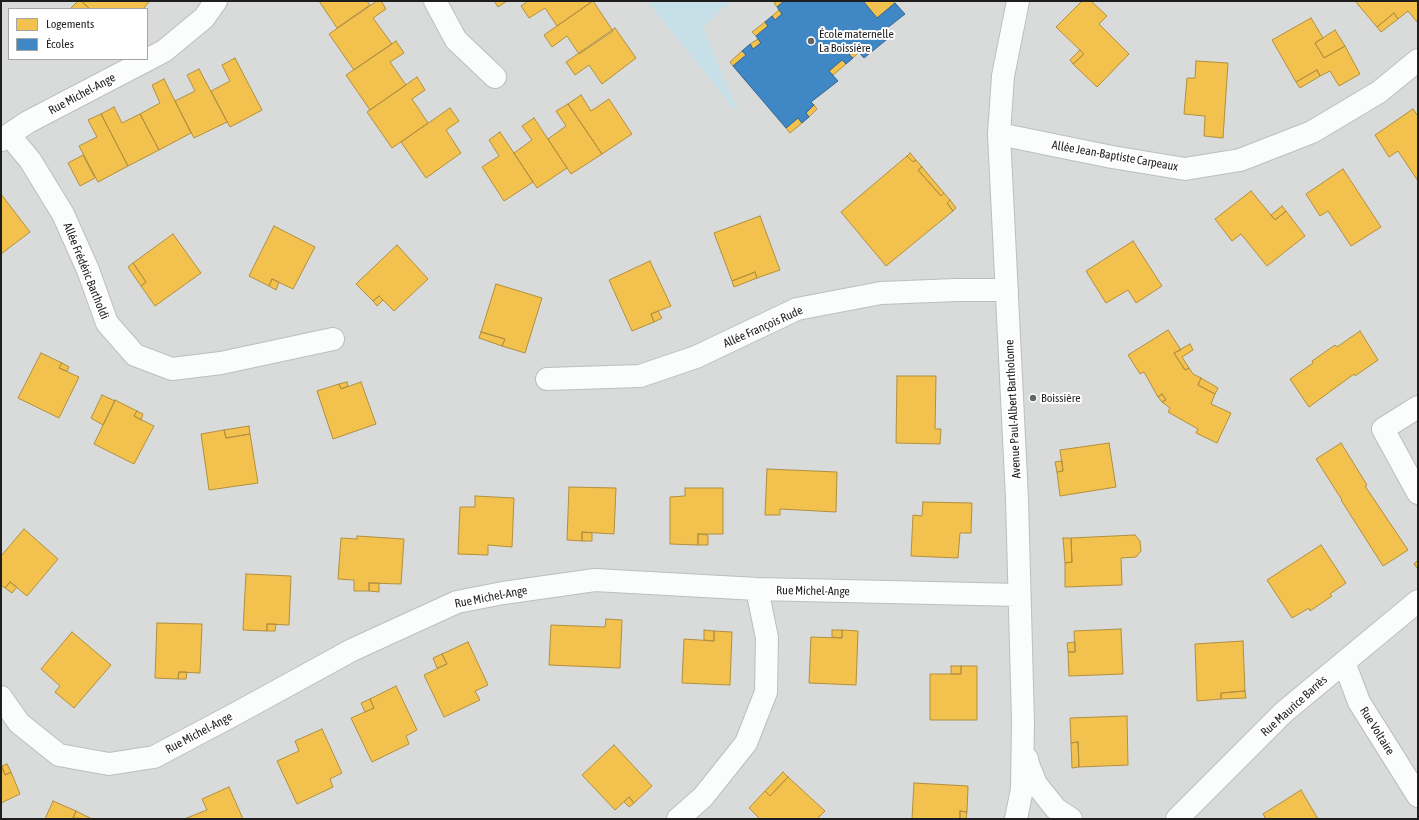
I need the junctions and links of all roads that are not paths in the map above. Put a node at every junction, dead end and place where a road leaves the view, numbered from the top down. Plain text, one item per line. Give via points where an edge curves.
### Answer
1 (216, 1) edge
2 (435, 1) edge
3 (1018, 1) edge
4 (148, 59) edge
5 (147, 60) edge
6 (1418, 60) edge
7 (495, 77) dead end
8 (999, 134) junction
9 (5, 137) edge
10 (1007, 290) junction
11 (332, 339) dead end
12 (546, 379) dead end
13 (1418, 407) edge
14 (1418, 493) edge
15 (758, 589) junction
16 (1019, 595) junction
17 (1418, 601) edge
18 (1344, 662) junction
19 (1, 697) edge
20 (1023, 722) junction
21 (1418, 796) edge
22 (678, 819) edge
23 (1016, 819) edge
24 (1071, 819) edge
25 (1177, 819) edge

1 - 4 street, Rue Michel-Ange via 204,18 164,51
2 - 7 street via 456,40
3 - 8 street, Avenue Paul-Albert Bartholome via 1004,76
5 - 9 street, Rue Michel-Ange via 28,122
6 - 8 street, Allée Jean-Baptiste Carpeaux via 1379,92 1312,132 1240,160 1185,169
8 - 10 street, Avenue Paul-Albert Bartholome
9 - 11 street, Allée Frédéric Bartholdi via 30,160 63,214 88,270 107,324 135,355 172,369 221,363
10 - 12 street, Allée François Rude via 881,293 797,309 696,357 640,376
10 - 16 street, Avenue Paul-Albert Bartholome via 1018,500
13 - 14 street via 1383,429
15 - 16 street, Rue Michel-Ange
15 - 19 street, Rue Michel-Ange via 595,580 457,602 352,650 154,757 109,764 59,755 20,723
15 - 22 street via 767,638 766,692 746,743 703,797
16 - 20 street, Avenue Paul-Albert Bartholome
17 - 18 street, Rue Maurice Barrès
18 - 21 street, Rue Voltaire via 1359,702
18 - 25 street, Rue Maurice Barrès via 1284,712
20 - 23 street, Avenue Paul-Albert Bartholome via 1022,789
20 - 24 street via 1028,764 1036,784 1056,809

